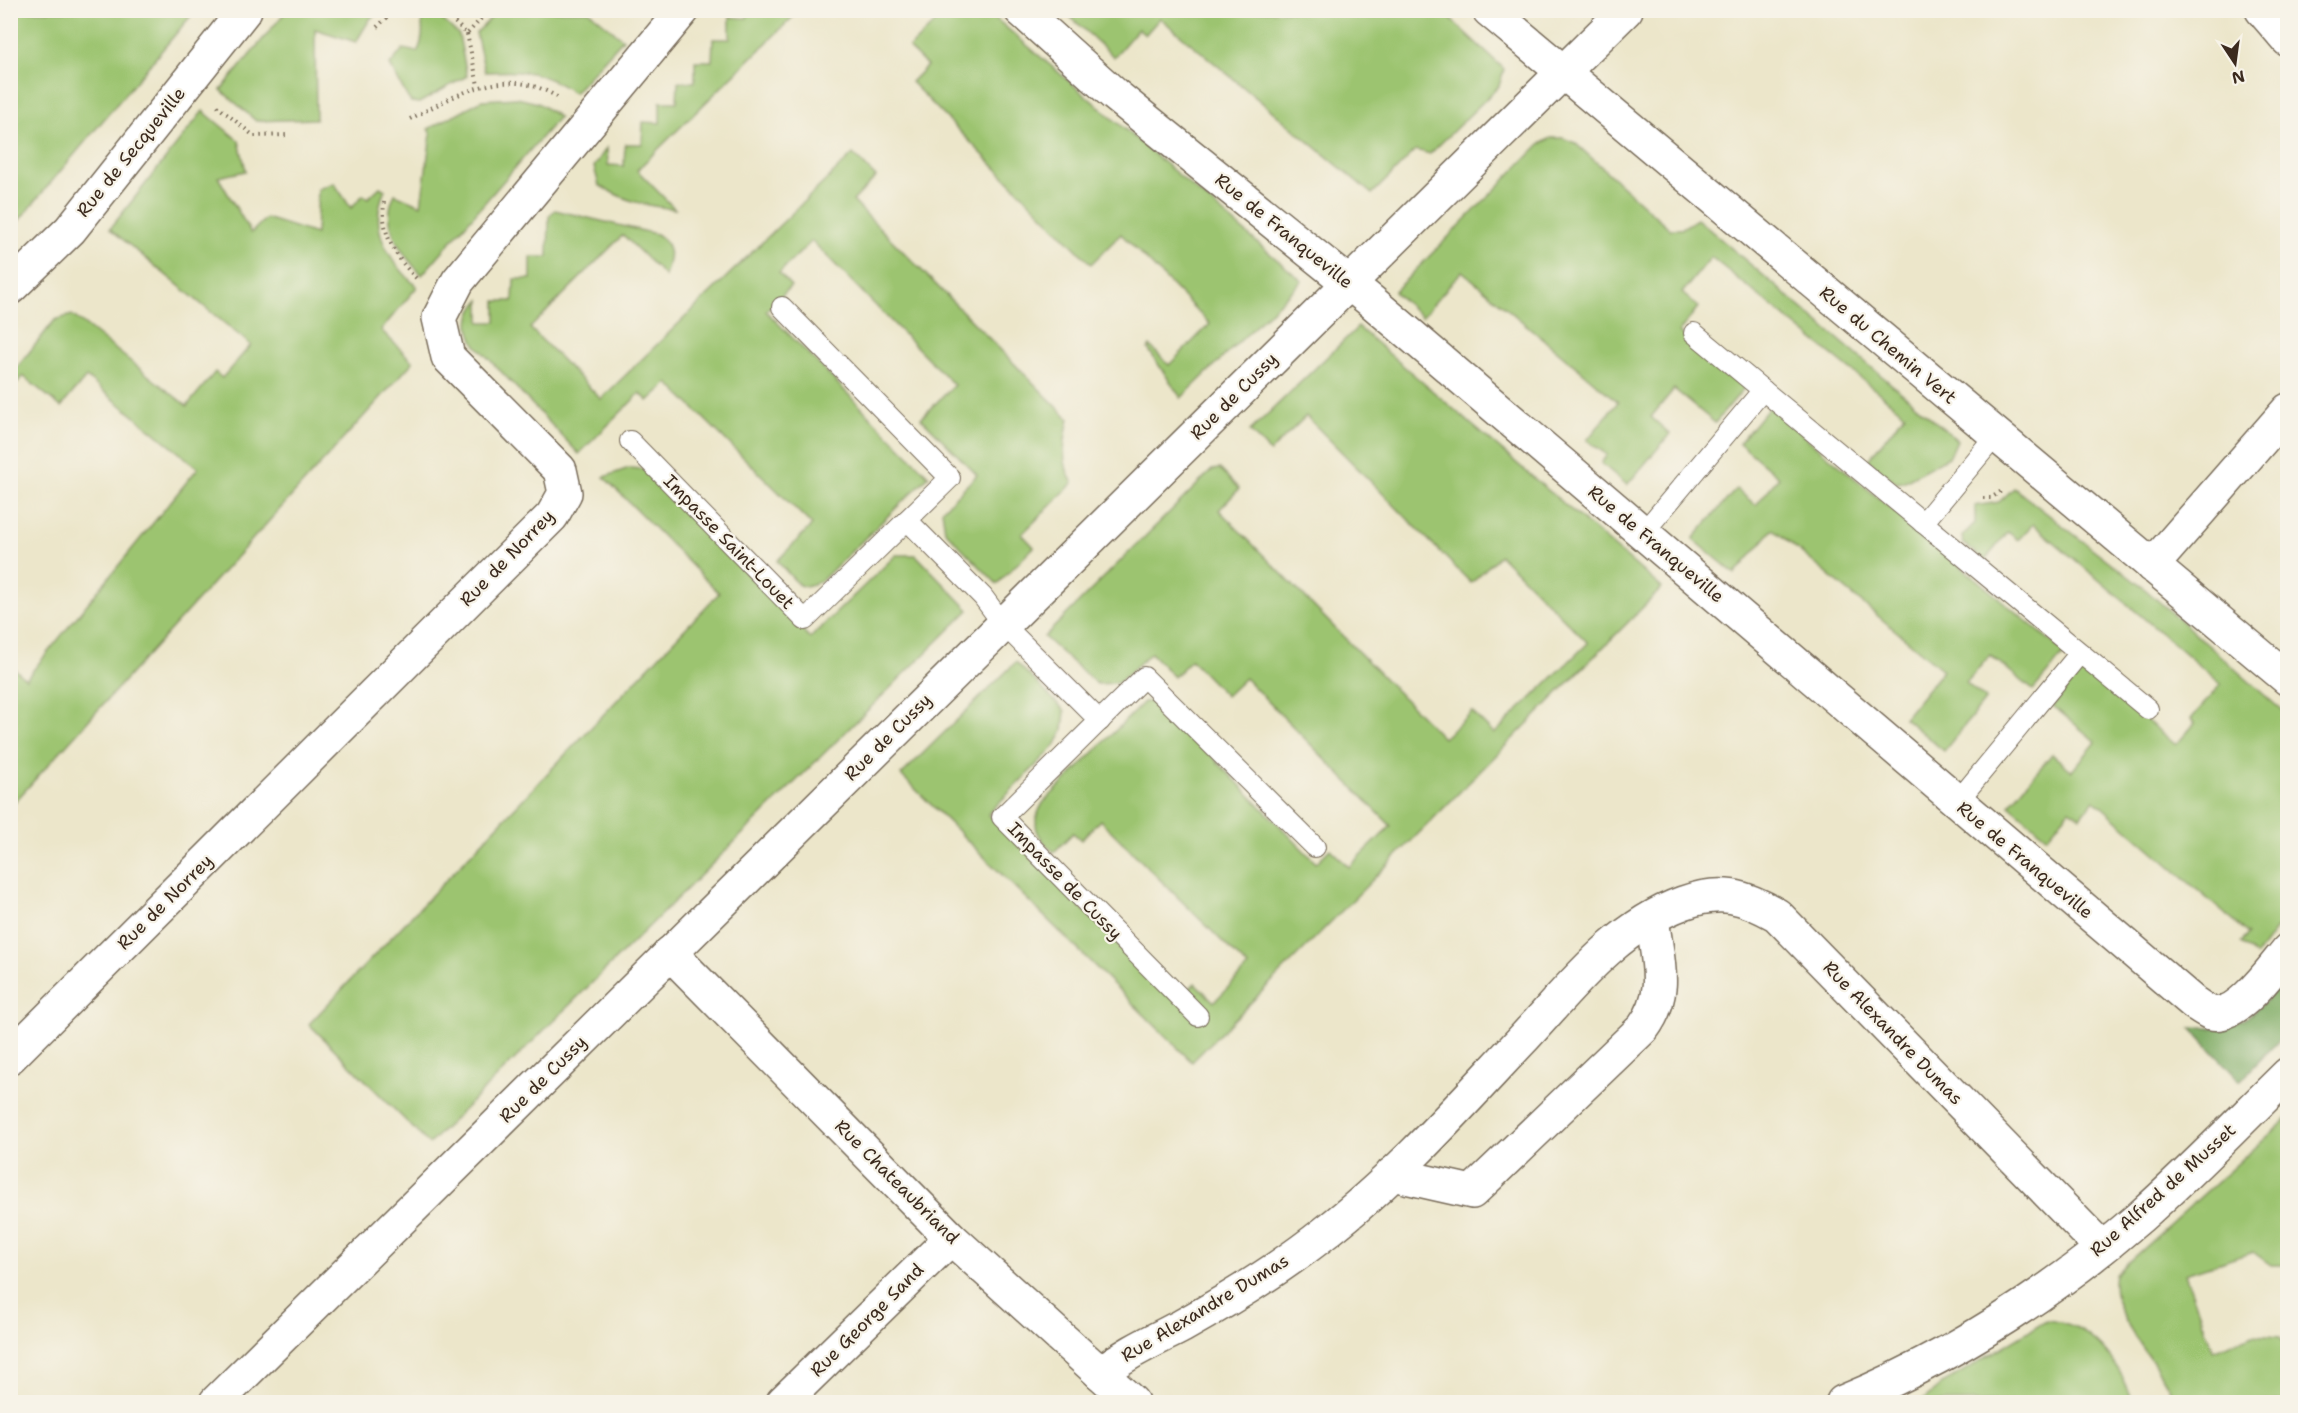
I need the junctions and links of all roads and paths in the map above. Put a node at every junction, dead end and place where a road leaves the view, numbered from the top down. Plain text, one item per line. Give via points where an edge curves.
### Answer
1 (245, 10) edge
2 (394, 10) edge
3 (442, 10) edge
4 (489, 10) edge
5 (683, 10) edge
6 (1021, 10) edge
7 (1489, 10) edge
8 (1626, 10) edge
9 (2262, 10) edge
10 (377, 27) dead end
11 (467, 34) junction
12 (2288, 40) edge
13 (1561, 72) junction
14 (478, 85) junction
15 (563, 102) dead end
16 (214, 104) dead end
17 (410, 119) dead end
18 (289, 135) dead end
19 (384, 202) dead end
20 (1349, 282) junction
21 (424, 286) dead end
22 (10, 288) edge
23 (782, 307) dead end
24 (1694, 333) dead end
25 (1762, 390) junction
26 (2288, 410) edge
27 (1996, 435) junction
28 (630, 441) dead end
29 (907, 520) junction
30 (1923, 523) junction
31 (1643, 533) junction
32 (2152, 566) junction
33 (1003, 624) junction
34 (2080, 653) junction
35 (2288, 679) edge
36 (2148, 709) dead end
37 (1100, 721) junction
38 (1957, 801) junction
39 (1315, 847) dead end
40 (1652, 918) junction
41 (2288, 950) edge
42 (670, 953) junction
43 (1198, 1017) dead end
44 (10, 1057) edge
45 (2288, 1074) edge
46 (1392, 1174) junction
47 (951, 1238) junction
48 (2102, 1248) junction
49 (1100, 1373) junction
50 (216, 1402) edge
51 (783, 1402) edge
52 (1132, 1402) edge
53 (1843, 1402) edge

1 - 22 street, Rue de Secqueville via 70,230
2 - 10 path
3 - 11 path
4 - 11 path
5 - 44 street, Rue de Norrey via 458,281 439,318 448,357 560,470 566,493 552,516
6 - 20 street, Rue de Franqueville via 1114,94
7 - 13 street, Rue du Chemin Vert
8 - 13 street, Rue de Cussy
9 - 12 street
11 - 14 path
13 - 20 street, Rue de Cussy
13 - 27 street, Rue du Chemin Vert
14 - 15 path via 519,83 544,88
14 - 17 path
16 - 18 path via 254,136
19 - 21 path via 389,243 404,267
20 - 31 street, Rue de Franqueville
20 - 33 street, Rue de Cussy
23 - 29 lane, Impasse Saint-Louet via 950,478
24 - 25 lane
25 - 30 lane
25 - 31 lane
26 - 32 street
27 - 30 lane
27 - 32 street, Rue du Chemin Vert
28 - 29 lane, Impasse Saint-Louet via 805,620
29 - 33 lane via 984,597
30 - 34 lane
31 - 38 street, Rue de Franqueville
32 - 35 street, Rue du Chemin Vert
33 - 37 lane
33 - 42 street, Rue de Cussy
34 - 36 lane
34 - 38 lane
37 - 39 lane, Impasse de Cussy via 1144,677
37 - 43 lane, Impasse de Cussy via 1002,817
38 - 41 street, Rue de Franqueville via 2194,1003 2211,1013 2242,1003
40 - 46 street, Rue Alexandre Dumas via 1611,945
40 - 46 street via 1661,992 1656,1011 1643,1028 1472,1192
40 - 48 street, Rue Alexandre Dumas via 1683,903 1728,895 1750,900 1777,915
42 - 47 street, Rue Chateaubriand
42 - 50 street, Rue de Cussy
45 - 48 street, Rue Alfred de Musset via 2204,1158
46 - 49 street, Rue Alexandre Dumas via 1326,1232 1257,1282 1128,1352
47 - 49 street, Rue Chateaubriand
47 - 51 street, Rue George Sand
48 - 53 street, Rue Alfred de Musset via 1981,1332
49 - 52 street, Rue Chateaubriand

